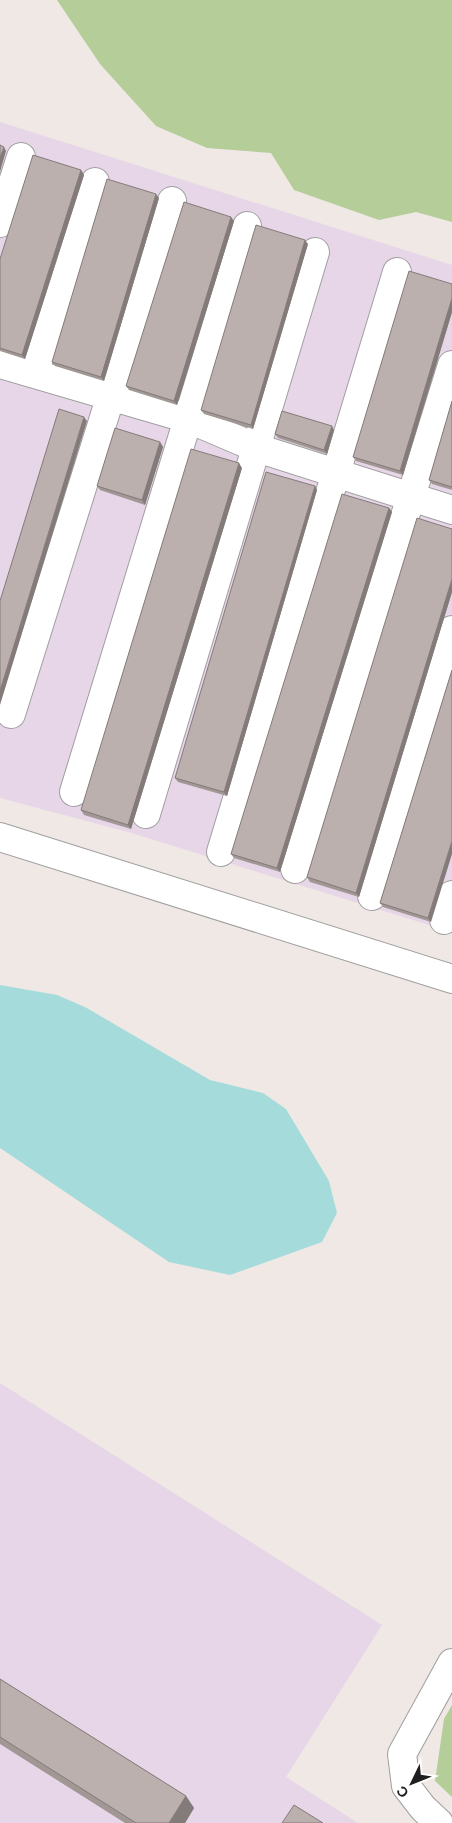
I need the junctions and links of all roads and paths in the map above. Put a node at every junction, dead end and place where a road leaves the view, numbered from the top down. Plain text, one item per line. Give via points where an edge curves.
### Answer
1 (21, 157) dead end
2 (95, 182) dead end
3 (172, 201) dead end
4 (0, 223) edge
5 (247, 226) dead end
6 (315, 252) dead end
7 (397, 272) dead end
8 (0, 364) edge
9 (452, 365) edge
10 (34, 374) junction
11 (112, 396) junction
12 (189, 418) junction
13 (257, 448) junction
14 (334, 473) junction
15 (411, 498) junction
16 (452, 510) edge
17 (452, 630) edge
18 (11, 714) dead end
19 (74, 792) dead end
20 (146, 814) dead end
21 (0, 837) edge
22 (221, 852) dead end
23 (295, 869) dead end
24 (372, 896) dead end
25 (452, 979) edge
26 (452, 1663) edge
27 (439, 1823) edge

1 - 4 lane
2 - 10 lane
3 - 11 lane
5 - 12 lane
6 - 13 lane
7 - 14 lane
8 - 10 lane
9 - 15 lane
10 - 11 lane
11 - 12 lane
11 - 18 lane
12 - 13 lane
12 - 19 lane
13 - 14 lane
13 - 20 lane
14 - 15 lane
14 - 22 lane
15 - 16 lane
15 - 23 lane
17 - 24 lane
21 - 25 lane
26 - 27 lane via 402,1754 406,1786

